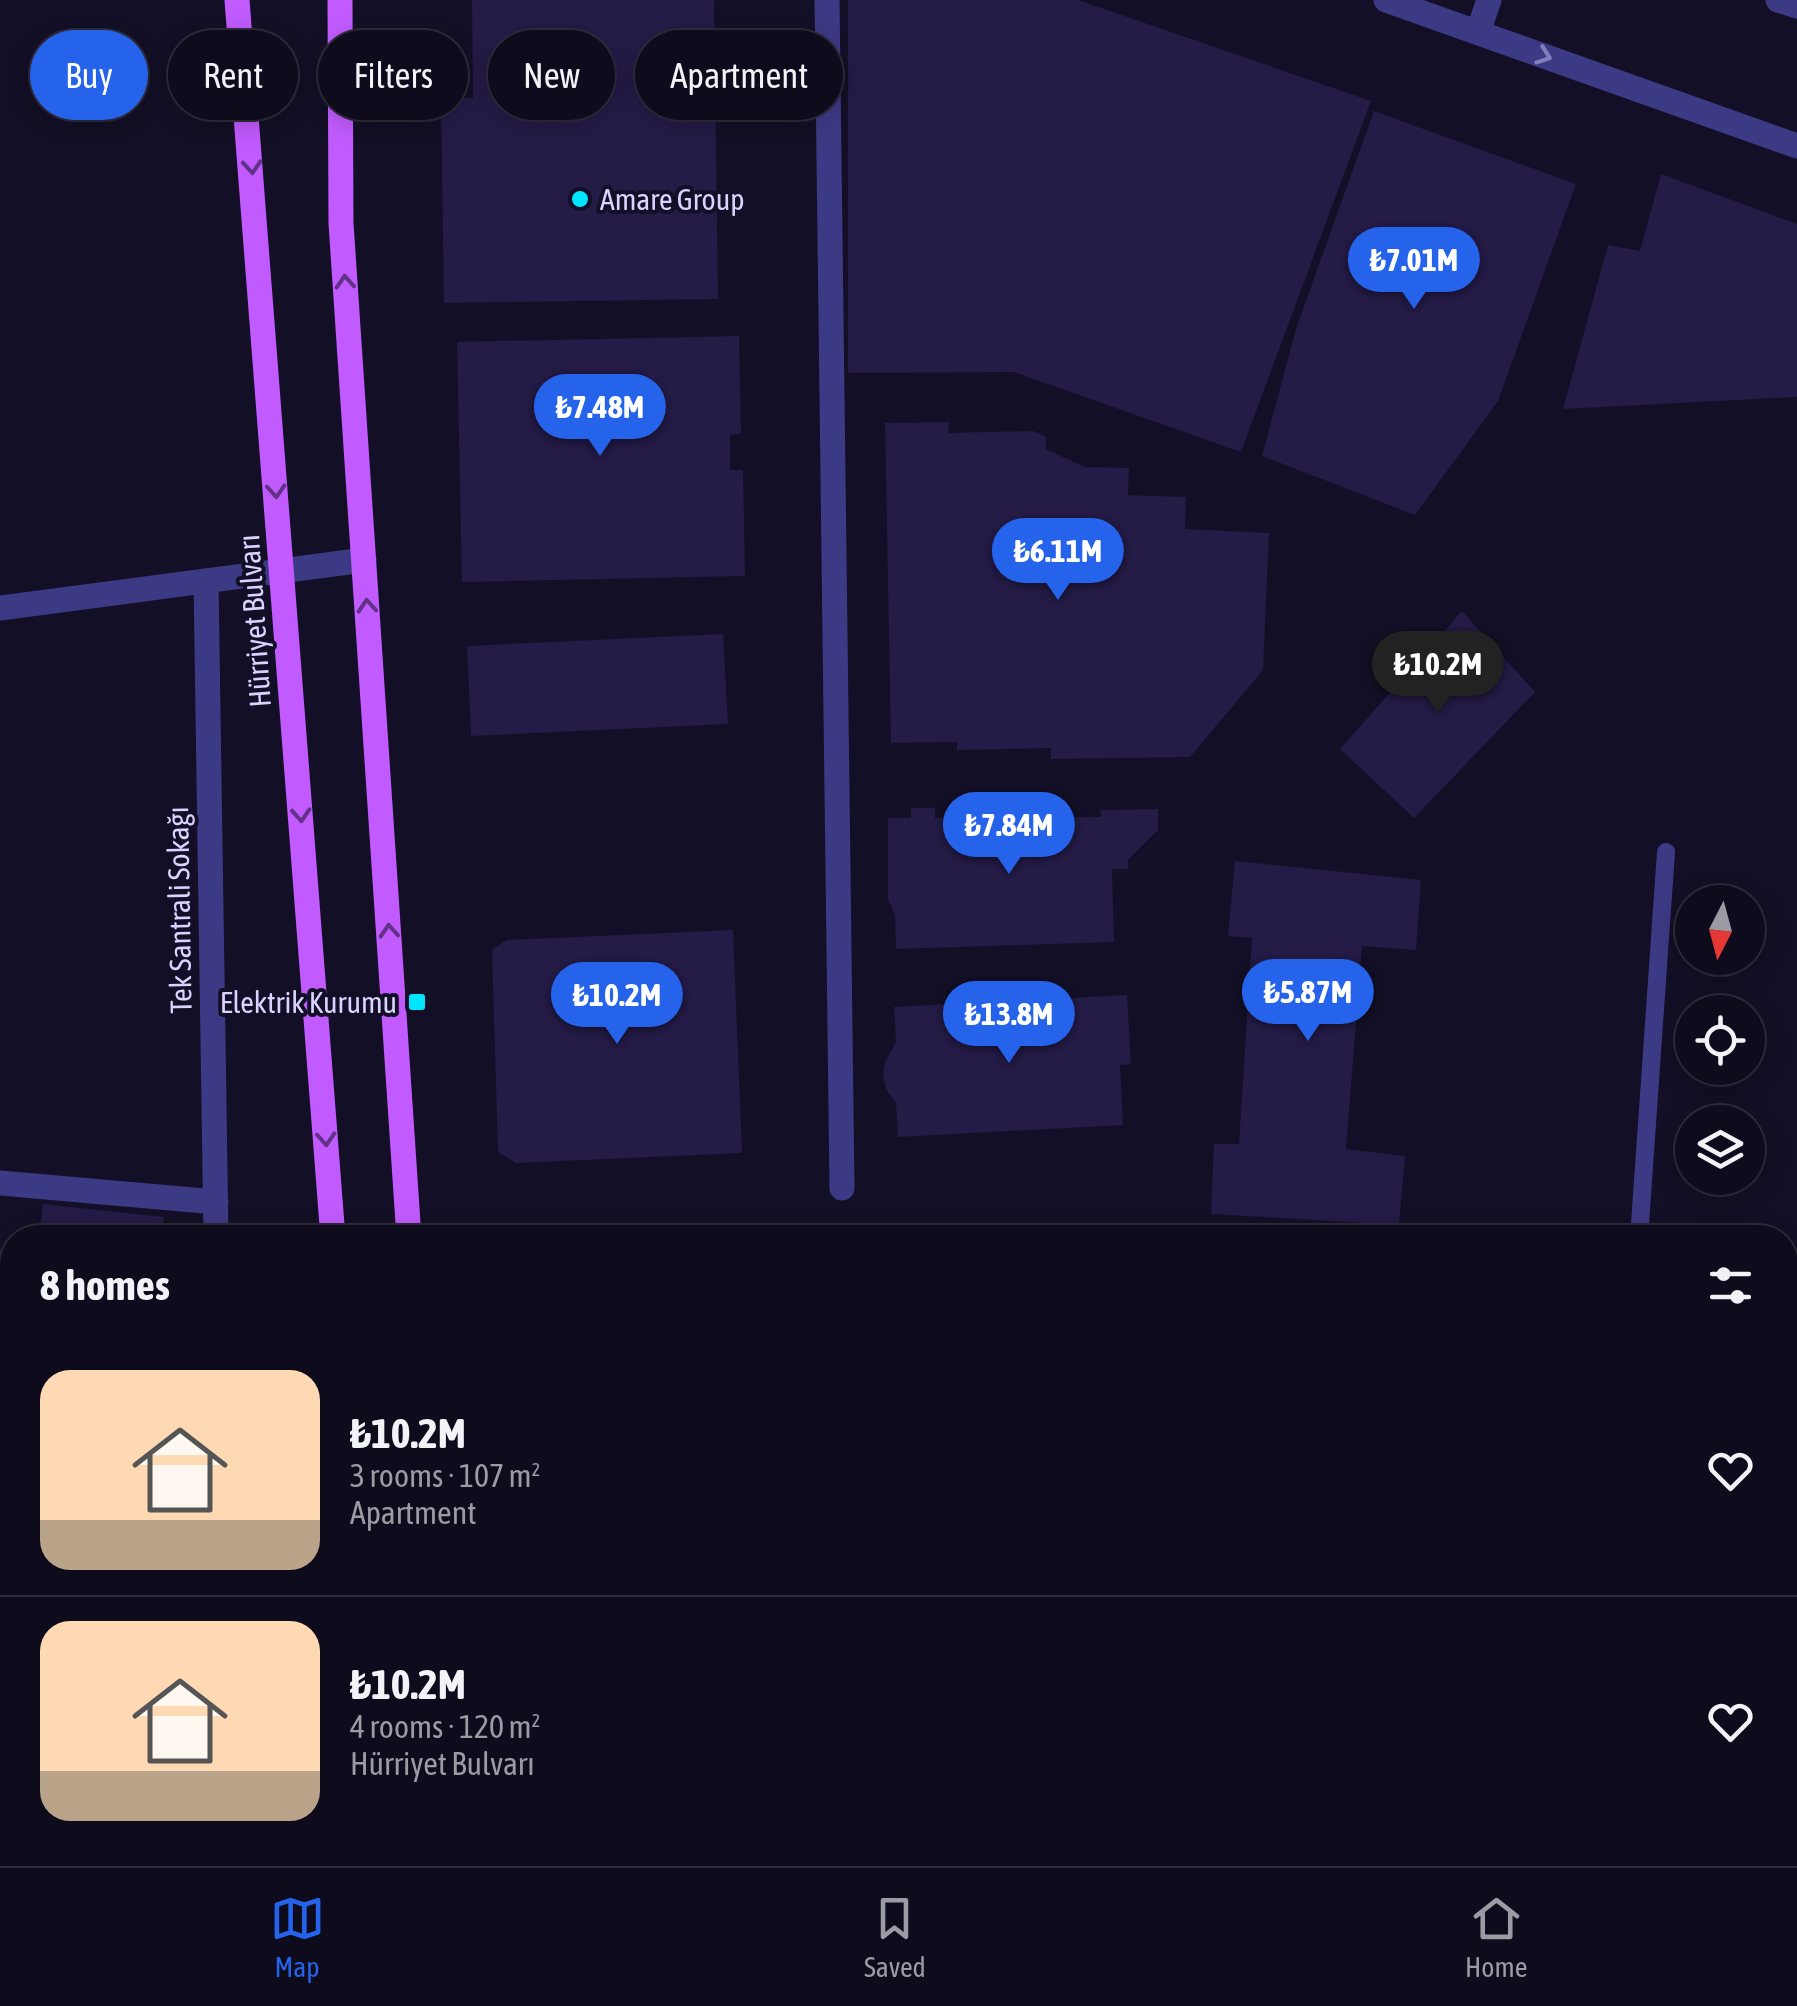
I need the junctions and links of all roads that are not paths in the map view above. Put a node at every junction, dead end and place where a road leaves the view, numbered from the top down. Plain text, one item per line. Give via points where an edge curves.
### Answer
1 (237, 0) edge
2 (340, 0) edge
3 (827, 0) edge
4 (1386, 0) edge
5 (1489, 0) edge
6 (1778, 0) edge
7 (1797, 6) edge
8 (1478, 32) junction
9 (1797, 146) edge
10 (364, 560) junction
11 (282, 570) junction
12 (206, 581) junction
13 (0, 608) edge
14 (1666, 852) dead end
15 (0, 1182) edge
16 (842, 1188) dead end
17 (216, 1202) junction
18 (216, 1225) edge
19 (333, 1225) edge
20 (408, 1225) edge
21 (1640, 1225) edge

1 -> 11 main road, Hürriyet Bulvarı
10 -> 2 main road via 341,223
3 - 16 street
4 - 8 street
5 - 8 street
6 - 7 street
8 -> 9 street
10 - 11 street
20 -> 10 main road
11 - 12 street
11 -> 19 main road, Hürriyet Bulvarı
12 - 13 street
12 - 17 street, Tek Santrali Sokağı
14 - 21 lane
15 - 17 street
17 - 18 street, Tek Santrali Sokağı

